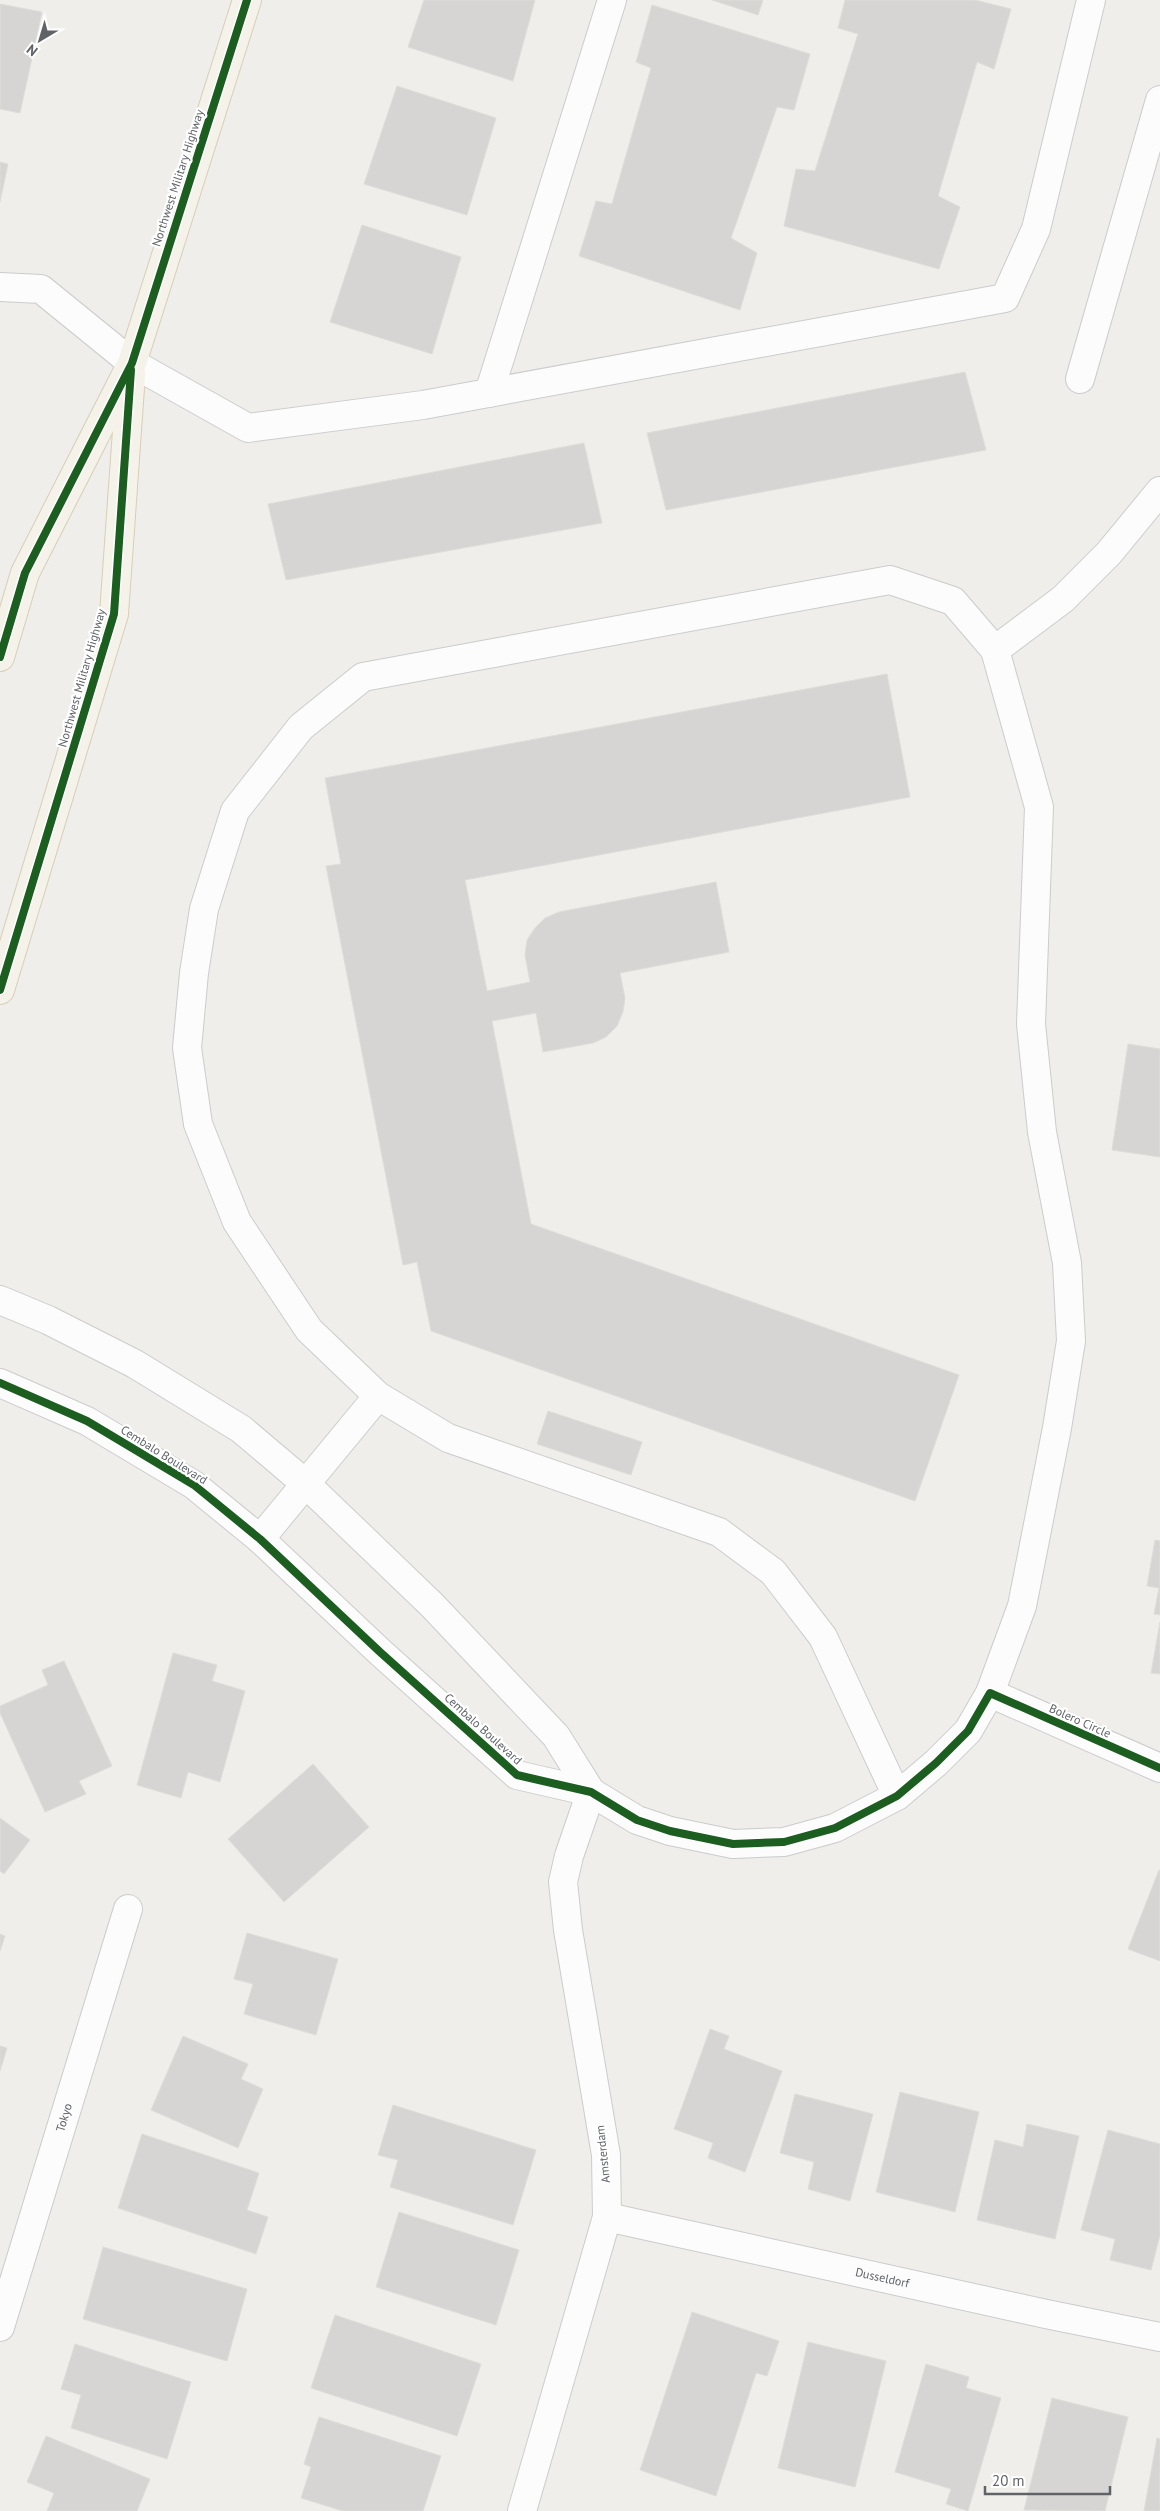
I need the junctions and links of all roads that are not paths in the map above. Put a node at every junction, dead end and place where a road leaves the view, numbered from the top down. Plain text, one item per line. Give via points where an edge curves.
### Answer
1 (247, 0) edge
2 (612, 0) edge
3 (1092, 0) edge
4 (1160, 100) edge
5 (0, 287) edge
6 (132, 363) junction
7 (1080, 379) dead end
8 (488, 393) junction
9 (1160, 491) edge
10 (995, 650) junction
11 (0, 657) edge
12 (0, 990) edge
13 (0, 1300) edge
14 (0, 1383) edge
15 (378, 1396) junction
16 (306, 1484) junction
17 (260, 1538) junction
18 (990, 1693) junction
19 (1160, 1768) edge
20 (591, 1792) junction
21 (897, 1796) junction
22 (128, 1909) dead end
23 (607, 2217) junction
24 (0, 2326) edge
25 (1160, 2337) edge
26 (522, 2511) edge

1 - 6 main road, Northwest Military Highway
2 - 8 street
3 - 8 street via 1036,229 1005,298
4 - 7 street
5 - 6 street via 41,289
6 - 8 street via 248,428
6 - 11 main road, Northwest Military Highway via 25,573
6 - 12 main road, Northwest Military Highway via 114,614
9 - 10 street via 1109,553 1063,599
10 - 15 street via 953,601 890,580 363,677 301,727 235,811 204,909 187,1048 198,1124 237,1222 309,1330
10 - 18 street, Cembalo Boulevard via 1039,807 1031,1024 1042,1132 1067,1263 1071,1341 1022,1606
13 - 16 street, Cembalo Boulevard via 135,1364 240,1429
14 - 17 street, Cembalo Boulevard via 87,1421 194,1485
15 - 16 street
15 - 21 street via 448,1438 719,1532 773,1572 824,1637
16 - 17 street
16 - 20 street, Cembalo Boulevard via 432,1604 556,1736
17 - 20 street, Cembalo Boulevard via 517,1775
18 - 19 street, Bolero Circle
18 - 21 street, Cembalo Boulevard via 968,1731
20 - 21 street, Cembalo Boulevard via 638,1820 670,1832 733,1844 784,1842 835,1828
20 - 23 street, Amsterdam via 563,1882 568,1930 606,2155
22 - 24 street, Tokyo
23 - 25 street, Dusseldorf
23 - 26 street, Amsterdam

